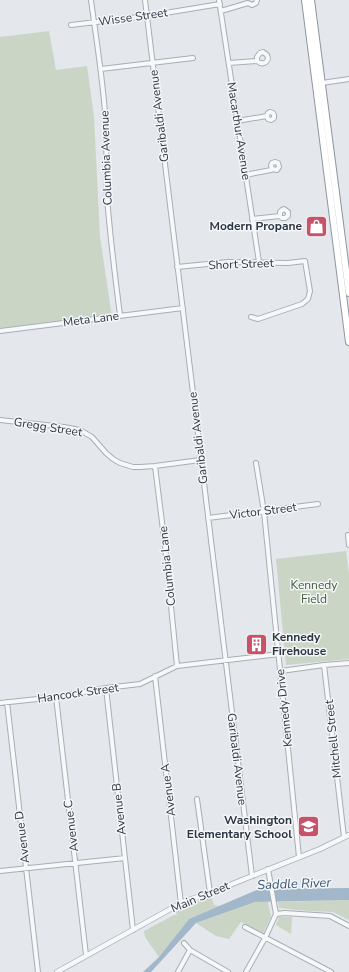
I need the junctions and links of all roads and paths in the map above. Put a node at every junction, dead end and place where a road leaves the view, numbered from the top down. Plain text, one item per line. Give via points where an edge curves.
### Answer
1 (91, 0) edge
2 (145, 0) edge
3 (257, 0) edge
4 (305, 0) edge
5 (311, 0) edge
6 (247, 1) edge
7 (219, 2) edge
8 (221, 11) junction
9 (147, 16) junction
10 (94, 22) junction
11 (71, 25) dead end
12 (192, 58) dead end
13 (257, 60) dead end
14 (152, 63) junction
15 (229, 63) junction
16 (101, 69) junction
17 (349, 79) edge
18 (322, 83) junction
19 (267, 116) dead end
20 (237, 121) junction
21 (272, 169) dead end
22 (245, 175) junction
23 (280, 216) dead end
24 (252, 218) junction
25 (259, 262) junction
26 (177, 267) junction
27 (349, 293) edge
28 (183, 308) junction
29 (120, 315) junction
30 (251, 317) dead end
31 (0, 331) edge
32 (349, 342) edge
33 (0, 420) edge
34 (200, 460) junction
35 (256, 463) dead end
36 (155, 466) junction
37 (318, 504) dead end
38 (264, 512) junction
39 (208, 518) junction
40 (348, 535) dead end
41 (349, 545) edge
42 (279, 654) junction
43 (225, 661) junction
44 (349, 663) edge
45 (324, 665) junction
46 (178, 666) junction
47 (281, 671) junction
48 (155, 676) junction
49 (106, 688) junction
50 (56, 697) junction
51 (7, 702) junction
52 (0, 703) edge
53 (197, 799) dead end
54 (349, 834) edge
55 (344, 838) junction
56 (299, 857) junction
57 (125, 858) junction
58 (75, 863) junction
59 (26, 868) junction
60 (268, 869) junction
61 (0, 871) edge
62 (252, 876) junction
63 (210, 893) junction
64 (181, 904) junction
65 (276, 914) junction
66 (349, 926) edge
67 (245, 927) dead end
68 (133, 930) junction
69 (265, 938) junction
70 (184, 942) dead end
71 (190, 950) junction
72 (86, 955) junction
73 (38, 972) edge
74 (57, 972) edge
75 (178, 972) edge
76 (228, 972) edge
77 (246, 972) edge
78 (330, 972) edge

1 - 10 street, Columbia Avenue
2 - 9 street, Garibaldi Avenue
3 - 6 street via 252,5
4 - 32 highway
5 - 18 highway
6 - 8 street
7 - 8 street, Macarthur Avenue
7 - 9 street, Wisse Street
8 - 15 street, Macarthur Avenue
9 - 10 street, Wisse Street
9 - 14 street, Garibaldi Avenue
10 - 11 street, Wisse Street
10 - 16 street, Columbia Avenue
12 - 14 street
13 - 15 street
14 - 16 street
14 - 26 street, Garibaldi Avenue
15 - 20 street, Macarthur Avenue
16 - 29 street, Columbia Avenue via 110,230
17 - 18 street
18 - 27 highway
19 - 20 street
20 - 22 street, Macarthur Avenue
21 - 22 street
22 - 24 street, Macarthur Avenue
23 - 24 street
24 - 25 street, Macarthur Avenue
25 - 26 street, Short Street
25 - 30 street, Short Street via 305,261 310,290 305,302 298,306 258,319
26 - 28 street, Garibaldi Avenue
28 - 29 street, Meta Lane
28 - 34 street, Garibaldi Avenue
29 - 31 street, Meta Lane
33 - 36 street, Gregg Street via 80,430 92,437 106,454 120,463 133,467
34 - 36 street, Gregg Street
34 - 39 street, Garibaldi Avenue
35 - 38 street, Kennedy Drive
36 - 46 street, Columbia Lane
37 - 38 street, Victor Street
38 - 39 street, Victor Street
38 - 42 street, Kennedy Drive
39 - 43 street, Garibaldi Avenue
40 - 41 street
42 - 43 street, Hancock Street
42 - 47 street, Kennedy Drive
43 - 46 street, Hancock Street
43 - 62 street, Garibaldi Avenue
44 - 45 street
45 - 47 street
45 - 55 street, Mitchell Street
46 - 48 street, Hancock Street
47 - 56 street, Kennedy Drive
48 - 49 street, Hancock Street via 140,684
48 - 64 street, Avenue A
49 - 50 street, Hancock Street
49 - 57 street, Avenue B
50 - 51 street, Hancock Street
50 - 58 street, Avenue C
51 - 52 street, Hancock Street
51 - 59 street, Avenue D
53 - 63 street
54 - 55 street, Main Street
55 - 56 street, Main Street
56 - 60 street, Main Street
57 - 58 street
57 - 68 street, Avenue B
58 - 59 street
58 - 72 street, Avenue C
59 - 61 street
59 - 73 street, Avenue D
60 - 62 street, Main Street
60 - 65 street
62 - 63 street, Main Street
63 - 64 street, Main Street
64 - 68 street, Main Street
65 - 66 street via 326,916
65 - 69 street
67 - 69 street
68 - 72 street, Main Street
69 - 77 street
69 - 78 street
70 - 71 street
71 - 75 street
71 - 76 street
72 - 74 street, Main Street

